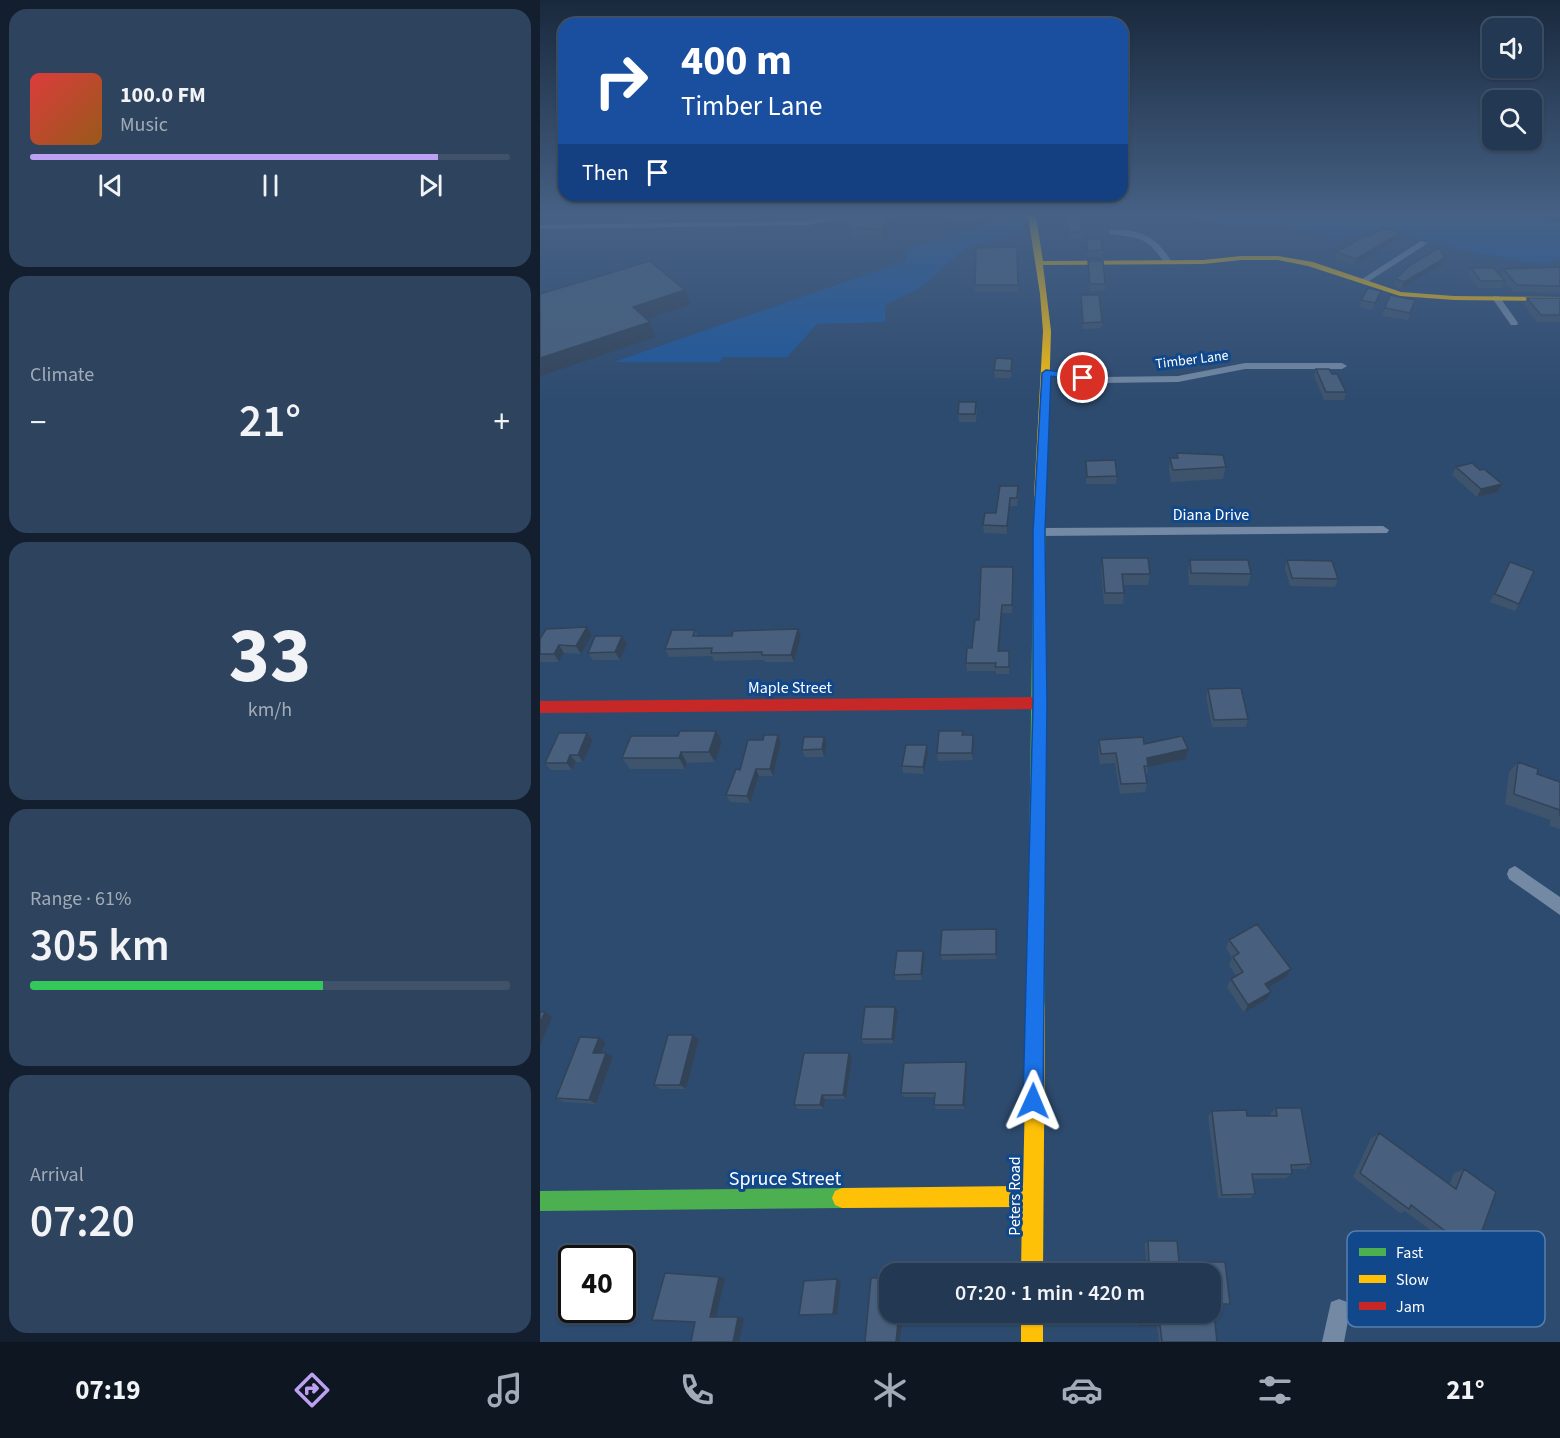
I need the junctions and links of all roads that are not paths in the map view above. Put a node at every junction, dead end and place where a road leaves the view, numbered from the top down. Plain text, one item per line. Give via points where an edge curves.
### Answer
1 (1042, 279) edge
2 (1356, 279) edge
3 (1367, 279) edge
4 (1363, 281) junction
5 (1496, 298) junction
6 (1560, 299) edge
7 (1514, 324) dead end
8 (1342, 366) dead end
9 (1046, 373) junction
10 (1383, 530) dead end
11 (1039, 532) junction
12 (1040, 703) junction
13 (540, 706) edge
14 (1515, 874) dead end
15 (1560, 907) edge
16 (1031, 1197) junction
17 (540, 1201) edge
18 (1032, 1263) edge
19 (1339, 1310) dead end
20 (1032, 1323) edge
21 (1032, 1342) edge
22 (1334, 1342) edge

1 - 9 street, Peters Road
2 - 4 street
3 - 4 street
4 - 5 street via 1400,294
5 - 6 street
5 - 7 street
8 - 9 street, Timber Lane via 1245,366 1178,378 1123,380
9 - 11 street, Peters Road
10 - 11 street, Diana Drive
11 - 12 street, Peters Road
12 - 13 street, Maple Street
12 - 16 street, Peters Road
14 - 15 street
16 - 17 street, Spruce Street
16 - 18 street, Peters Road
19 - 22 street
20 - 21 street

